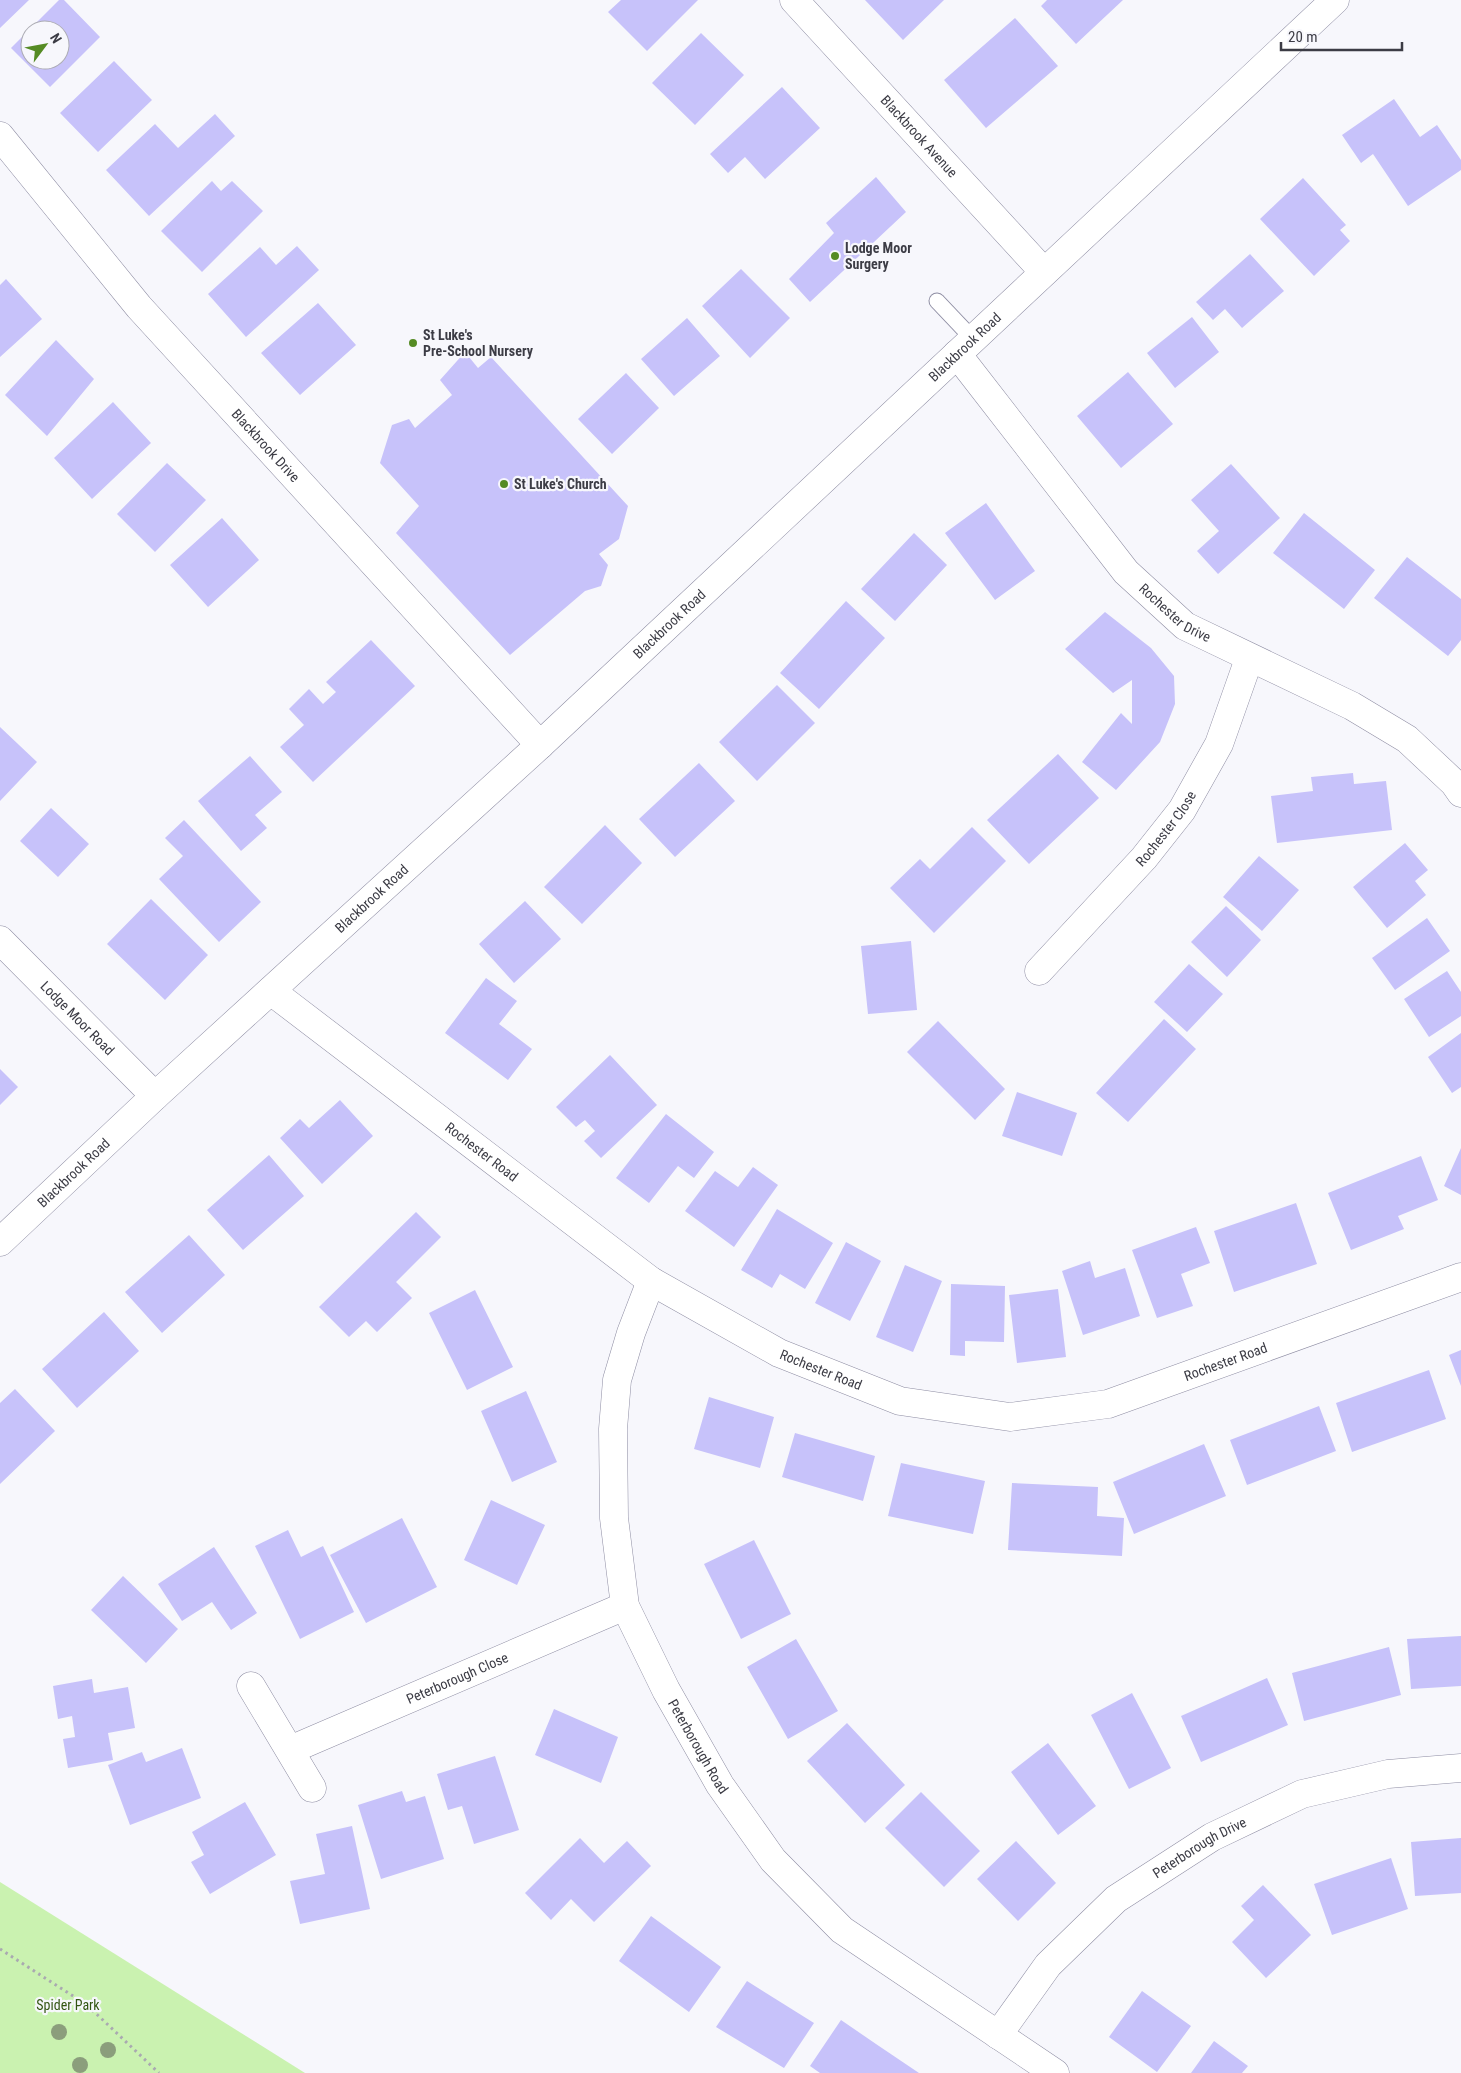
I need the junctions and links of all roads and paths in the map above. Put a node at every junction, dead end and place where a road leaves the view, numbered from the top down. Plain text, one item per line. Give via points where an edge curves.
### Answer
1 (794, 0) edge
2 (1335, 0) edge
3 (0, 136) edge
4 (1044, 272) junction
5 (937, 300) dead end
6 (965, 346) junction
7 (1250, 658) junction
8 (540, 745) junction
9 (1461, 793) edge
10 (0, 940) edge
11 (1039, 971) dead end
12 (271, 991) junction
13 (156, 1096) junction
14 (0, 1242) edge
15 (1461, 1277) edge
16 (651, 1281) junction
17 (625, 1606) junction
18 (251, 1686) dead end
19 (290, 1750) junction
20 (1461, 1768) edge
21 (312, 1788) dead end
22 (0, 1949) edge
23 (998, 2035) junction
24 (159, 2073) edge
25 (1055, 2073) edge

1 - 4 street, Blackbrook Avenue
2 - 4 street, Blackbrook Road
3 - 8 street, Blackbrook Drive via 139,307
4 - 6 street, Blackbrook Road
5 - 6 lane
6 - 7 street, Rochester Drive via 1126,572 1185,626
6 - 8 street, Blackbrook Road
7 - 9 street, Rochester Drive via 1352,706 1407,740
7 - 11 street, Rochester Close via 1219,744 1182,810 1144,858
8 - 12 street, Blackbrook Road
10 - 13 street, Lodge Moor Road
12 - 13 street, Blackbrook Road
12 - 16 street, Rochester Road
13 - 14 street, Blackbrook Road
15 - 16 street, Rochester Road via 1108,1404 1010,1417 900,1401 779,1353
16 - 17 street, Peterborough Road via 617,1380 614,1518
17 - 19 street, Peterborough Close
17 - 23 street, Peterborough Road via 666,1690 720,1784 774,1860 842,1930
18 - 19 street
19 - 21 street
20 - 23 street, Peterborough Drive via 1388,1774 1302,1794 1212,1838 1116,1899 1048,1965
22 - 24 path via 87,2005
23 - 25 street, Peterborough Road

